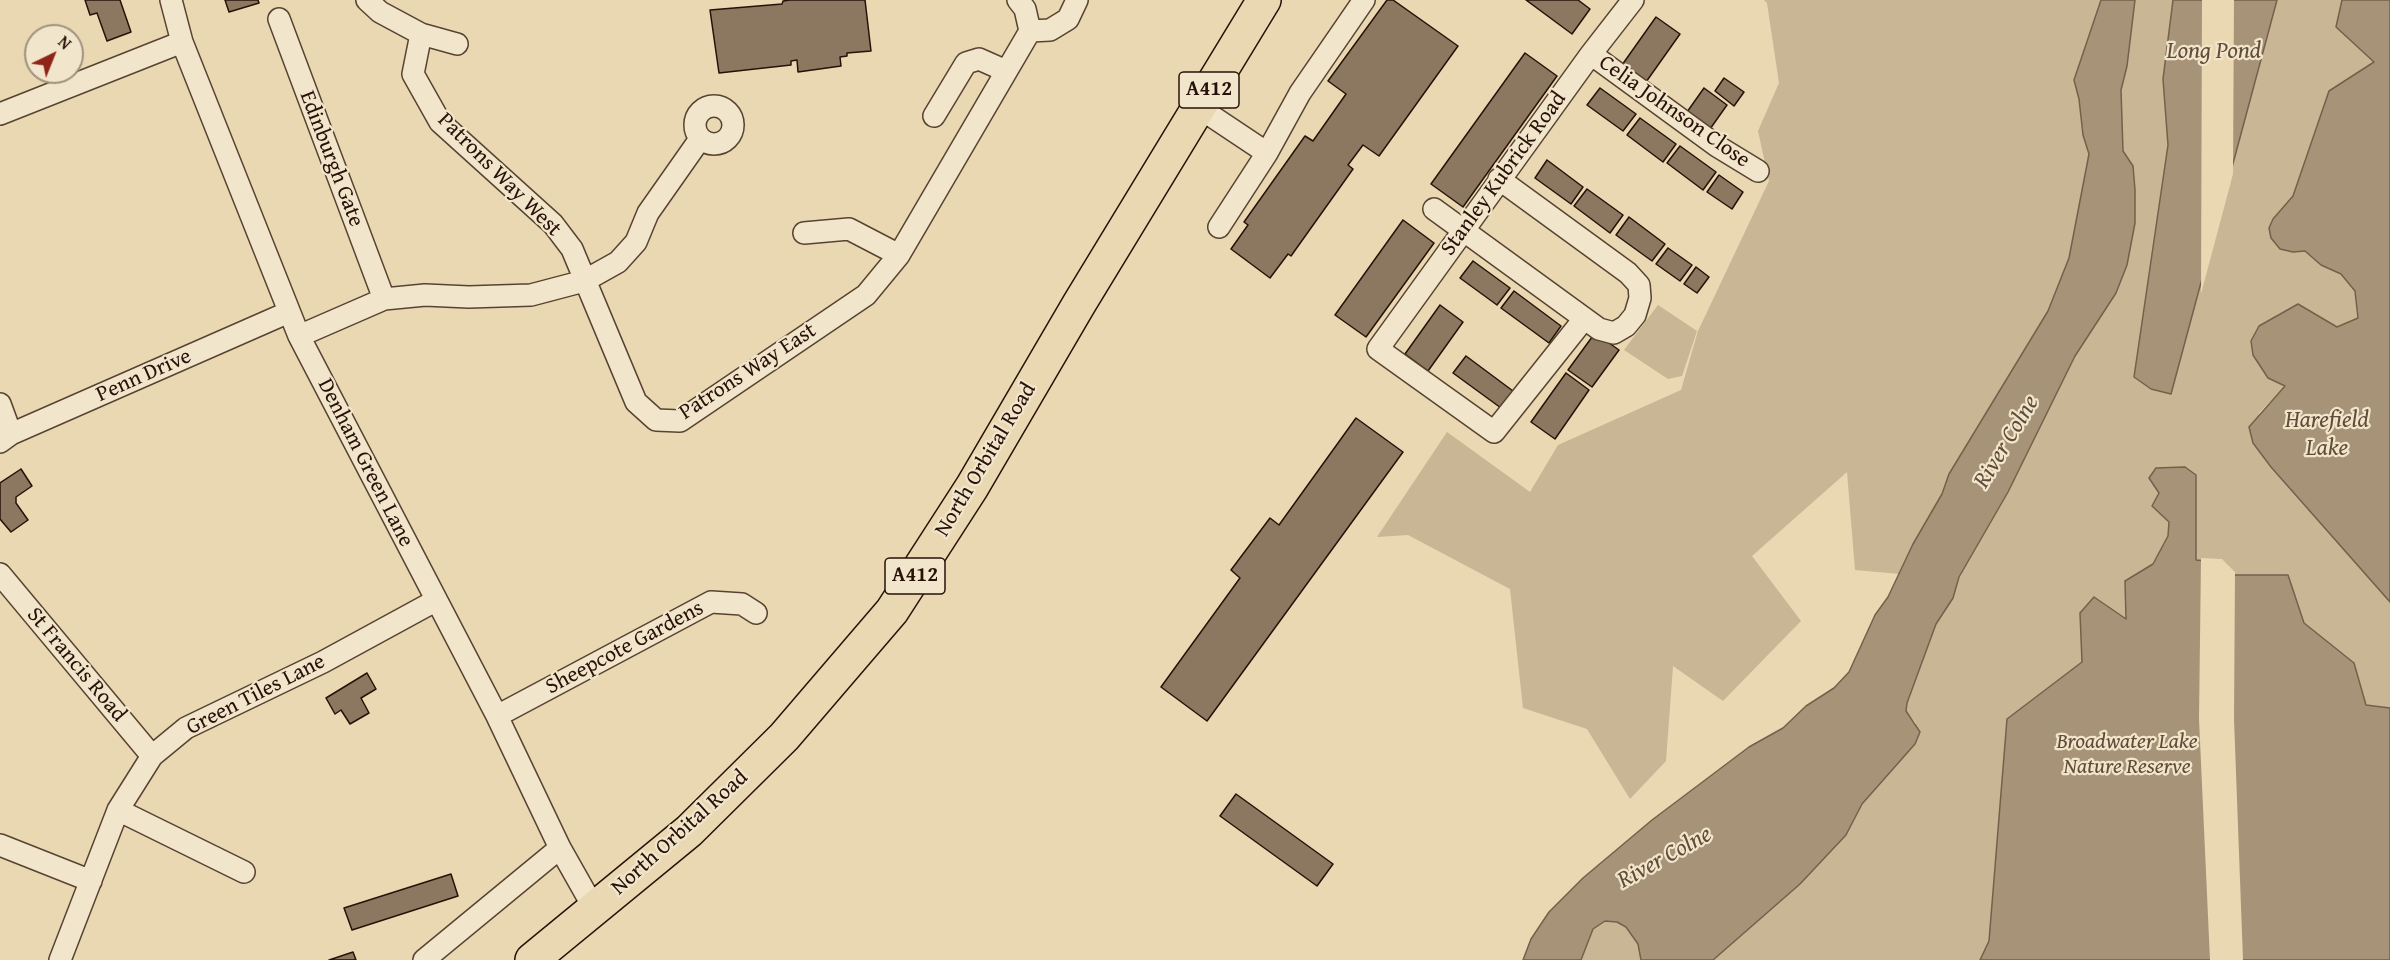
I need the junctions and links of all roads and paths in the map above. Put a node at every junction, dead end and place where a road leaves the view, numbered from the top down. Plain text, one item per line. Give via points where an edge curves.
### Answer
1 (171, 0) edge
2 (368, 0) edge
3 (1018, 0) edge
4 (1077, 0) edge
5 (1264, 0) edge
6 (1364, 0) edge
7 (1633, 0) edge
8 (279, 20) dead end
9 (1030, 31) junction
10 (422, 34) junction
11 (182, 42) junction
12 (457, 44) dead end
13 (1591, 54) junction
14 (1006, 71) junction
15 (1198, 107) junction
16 (0, 114) edge
17 (934, 116) dead end
18 (700, 139) dead end
19 (1267, 153) junction
20 (1758, 171) dead end
21 (1499, 179) junction
22 (1434, 209) dead end
23 (1219, 227) dead end
24 (1462, 230) junction
25 (804, 233) dead end
26 (899, 255) junction
27 (584, 281) junction
28 (384, 299) junction
29 (289, 312) junction
30 (1584, 319) junction
31 (299, 336) junction
32 (0, 404) edge
33 (6, 438) edge
34 (0, 574) edge
35 (435, 601) junction
36 (756, 614) dead end
37 (497, 716) junction
38 (152, 756) junction
39 (118, 810) junction
40 (0, 845) edge
41 (560, 848) junction
42 (244, 872) dead end
43 (91, 881) junction
44 (594, 910) junction
45 (60, 960) edge
46 (424, 960) edge
47 (532, 960) edge

1 - 11 street, Denham Green Lane
2 - 10 street via 380,12
3 - 9 street via 1025,9
4 - 9 street via 1068,19 1050,30
5 - 15 main road, North Orbital Road / A412
6 - 19 street via 1300,93
7 - 13 street, Stanley Kubrick Road
8 - 28 street, Edinburgh Gate
9 - 14 street, Patrons Way East
10 - 12 street
10 - 27 street, Patrons Way West via 413,74 440,122 553,224 572,249
11 - 16 street
11 - 29 street, Denham Green Lane
13 - 20 street, Celia Johnson Close
13 - 21 street, Stanley Kubrick Road
14 - 17 street via 979,59 966,63
14 - 26 street, Patrons Way East
15 - 19 street
15 - 44 main road, North Orbital Road / A412 via 972,487 892,611 776,745 689,831
18 - 27 street via 648,213 636,242 618,262
19 - 23 street
21 - 24 street, Stanley Kubrick Road
21 - 30 street via 1639,285 1635,315 1626,326 1614,333
22 - 24 street
24 - 30 street
24 - 30 street, Stanley Kubrick Road via 1378,349 1494,432
25 - 26 street via 849,229
26 - 27 street, Patrons Way East via 866,295 680,420 656,420 636,402
27 - 28 street via 531,295
28 - 31 street
29 - 31 street, Denham Green Lane
29 - 33 street, Penn Drive
31 - 35 street, Denham Green Lane
32 - 33 street
34 - 38 street, St Francis Road
35 - 37 street, Denham Green Lane
35 - 38 street, Green Tiles Lane via 186,728
36 - 37 street, Sheepcote Gardens via 742,604 711,602
37 - 41 street, Denham Green Lane
38 - 39 street, Green Tiles Lane
39 - 42 street
39 - 43 street, Green Tiles Lane
40 - 43 street
41 - 44 street, Denham Green Lane
41 - 46 street
43 - 45 street, Green Tiles Lane
44 - 47 main road, North Orbital Road / A412

